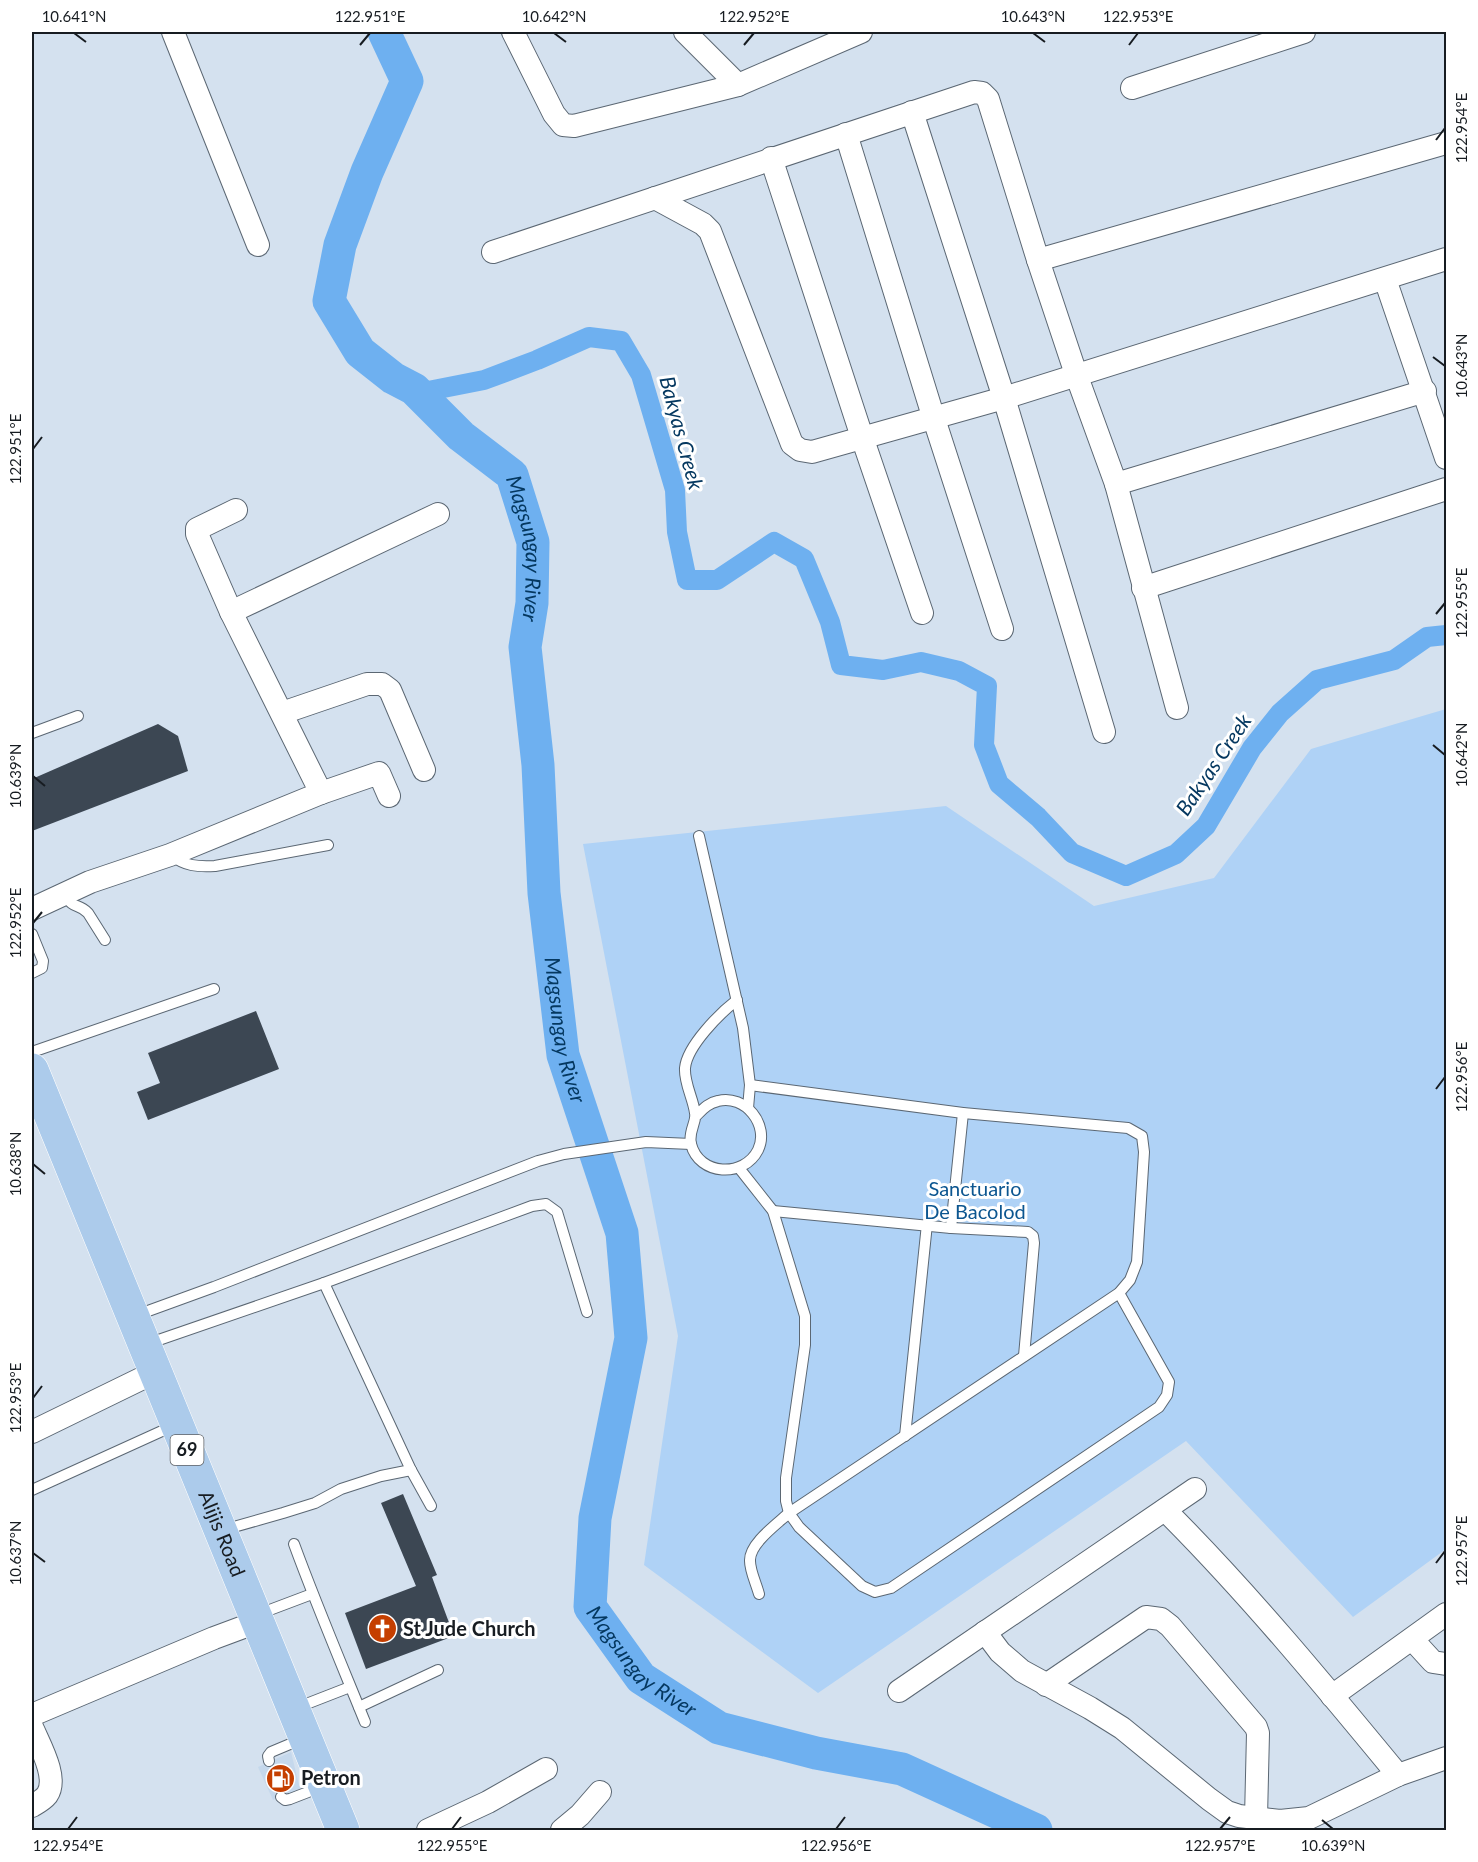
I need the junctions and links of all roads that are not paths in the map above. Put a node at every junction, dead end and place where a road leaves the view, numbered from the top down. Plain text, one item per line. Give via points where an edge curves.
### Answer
1 (173, 32) edge
2 (513, 32) edge
3 (685, 32) edge
4 (861, 32) edge
5 (1304, 32) edge
6 (738, 85) junction
7 (1132, 88) dead end
8 (912, 112) junction
9 (846, 134) junction
10 (1446, 142) edge
11 (771, 158) junction
12 (654, 198) junction
13 (258, 244) dead end
14 (493, 252) dead end
15 (1446, 259) edge
16 (1038, 260) junction
17 (1385, 279) junction
18 (1076, 374) junction
19 (1425, 391) junction
20 (1004, 398) junction
21 (934, 419) junction
22 (862, 437) junction
23 (1446, 458) edge
24 (1116, 484) junction
25 (1446, 489) edge
26 (236, 510) dead end
27 (438, 514) dead end
28 (1143, 588) junction
29 (231, 612) junction
30 (922, 613) dead end
31 (1002, 629) dead end
32 (1177, 708) dead end
33 (282, 712) junction
34 (78, 716) dead end
35 (1104, 732) dead end
36 (32, 733) edge
37 (424, 770) dead end
38 (321, 793) junction
39 (389, 796) dead end
40 (699, 836) dead end
41 (328, 844) dead end
42 (170, 855) junction
43 (63, 894) junction
44 (32, 909) edge
45 (32, 934) edge
46 (105, 940) dead end
47 (32, 973) edge
48 (214, 989) dead end
49 (737, 1000) junction
50 (32, 1071) edge
51 (750, 1085) junction
52 (748, 1108) junction
53 (963, 1113) junction
54 (696, 1116) junction
55 (691, 1144) junction
56 (739, 1168) junction
57 (773, 1211) junction
58 (927, 1224) junction
59 (951, 1228) junction
60 (324, 1283) junction
61 (1119, 1293) junction
62 (587, 1312) dead end
63 (144, 1344) junction
64 (1024, 1356) junction
65 (176, 1424) junction
66 (32, 1432) edge
67 (905, 1436) junction
68 (411, 1470) junction
69 (1194, 1489) dead end
70 (32, 1490) edge
71 (431, 1506) dead end
72 (1165, 1510) junction
73 (789, 1513) junction
74 (220, 1531) junction
75 (294, 1544) dead end
76 (759, 1593) dead end
77 (312, 1594) junction
78 (1446, 1614) edge
79 (256, 1619) junction
80 (986, 1632) junction
81 (1412, 1639) junction
82 (1446, 1664) edge
83 (438, 1670) dead end
84 (1046, 1685) junction
85 (351, 1687) junction
86 (898, 1691) dead end
87 (1332, 1696) junction
88 (359, 1707) junction
89 (32, 1715) edge
90 (365, 1722) dead end
91 (299, 1723) junction
92 (32, 1727) edge
93 (1446, 1758) edge
94 (269, 1761) dead end
95 (546, 1769) dead end
96 (1398, 1775) junction
97 (324, 1785) junction
98 (600, 1792) dead end
99 (281, 1797) dead end
100 (32, 1806) edge
101 (1256, 1818) junction
102 (343, 1830) edge
103 (428, 1830) edge
104 (562, 1830) edge

1 - 13 street
2 - 6 street via 562,125 574,126
3 - 6 street
4 - 6 street
5 - 7 street
8 - 9 street
8 - 16 street via 974,92 988,99
8 - 20 street
9 - 11 street
9 - 21 street
10 - 16 street
11 - 12 street
11 - 22 street
12 - 14 street
12 - 22 street via 710,231 792,444 812,452
15 - 17 street
16 - 18 street
17 - 18 street
17 - 19 street
18 - 20 street
18 - 24 street
19 - 23 street
19 - 24 street
20 - 21 street
20 - 35 street
21 - 22 street
21 - 31 street
22 - 30 street
24 - 28 street
25 - 28 street
26 - 29 street via 197,529
27 - 29 street
28 - 32 street
29 - 33 street
33 - 37 street via 367,684 382,684 390,690
33 - 38 street
34 - 36 lane
38 - 39 street via 379,772
38 - 42 street
40 - 49 lane
41 - 42 lane via 200,867
42 - 43 street
43 - 44 street
43 - 46 lane via 72,906 88,913
45 - 47 lane via 43,961 42,968
48 - 50 lane
49 - 51 lane
49 - 54 lane via 712,1021 687,1059 685,1069
50 - 63 main road, Alijis Road / 69
51 - 52 lane
51 - 53 lane
52 - 54 lane via 720,1100
52 - 56 lane via 761,1133 759,1148
53 - 59 lane
53 - 61 lane via 1128,1128 1142,1136 1137,1262
54 - 55 lane
55 - 56 lane via 698,1158 710,1167 724,1171
55 - 63 lane via 646,1142 538,1161 269,1266
56 - 57 lane
57 - 58 lane
57 - 73 lane via 805,1316 805,1345 786,1478
58 - 59 lane
58 - 67 lane
59 - 64 lane via 1028,1232 1034,1236
60 - 62 lane via 546,1204 557,1212
60 - 63 lane
60 - 68 lane
61 - 64 lane
61 - 73 lane via 1168,1382 1167,1395 1159,1407 891,1588 875,1592 862,1586
63 - 65 main road, Alijis Road / 69
63 - 66 street
64 - 67 lane
65 - 70 lane
65 - 74 main road, Alijis Road / 69
67 - 73 lane
68 - 71 lane
68 - 74 lane via 381,1476 341,1489 315,1503
69 - 72 street
72 - 80 street
72 - 87 street via 1207,1552
73 - 76 lane via 764,1535 750,1556
74 - 79 main road, Alijis Road / 69
75 - 77 lane
77 - 79 lane
77 - 85 lane
78 - 81 street
79 - 89 street
79 - 91 main road, Alijis Road / 69
80 - 84 street via 1000,1652
80 - 86 street
81 - 82 street via 1433,1662
81 - 87 street
83 - 88 lane
84 - 101 street via 1122,1728 1227,1812
84 - 101 street via 1146,1617 1161,1619 1256,1728
85 - 88 lane
85 - 91 lane
87 - 96 street
88 - 90 lane
91 - 94 lane via 271,1752
91 - 97 main road, Alijis Road / 69
92 - 100 street via 52,1777 46,1797
93 - 96 street
95 - 103 street
96 - 101 street via 1309,1818
97 - 99 lane via 290,1799
97 - 102 main road, Alijis Road / 69
98 - 104 street

